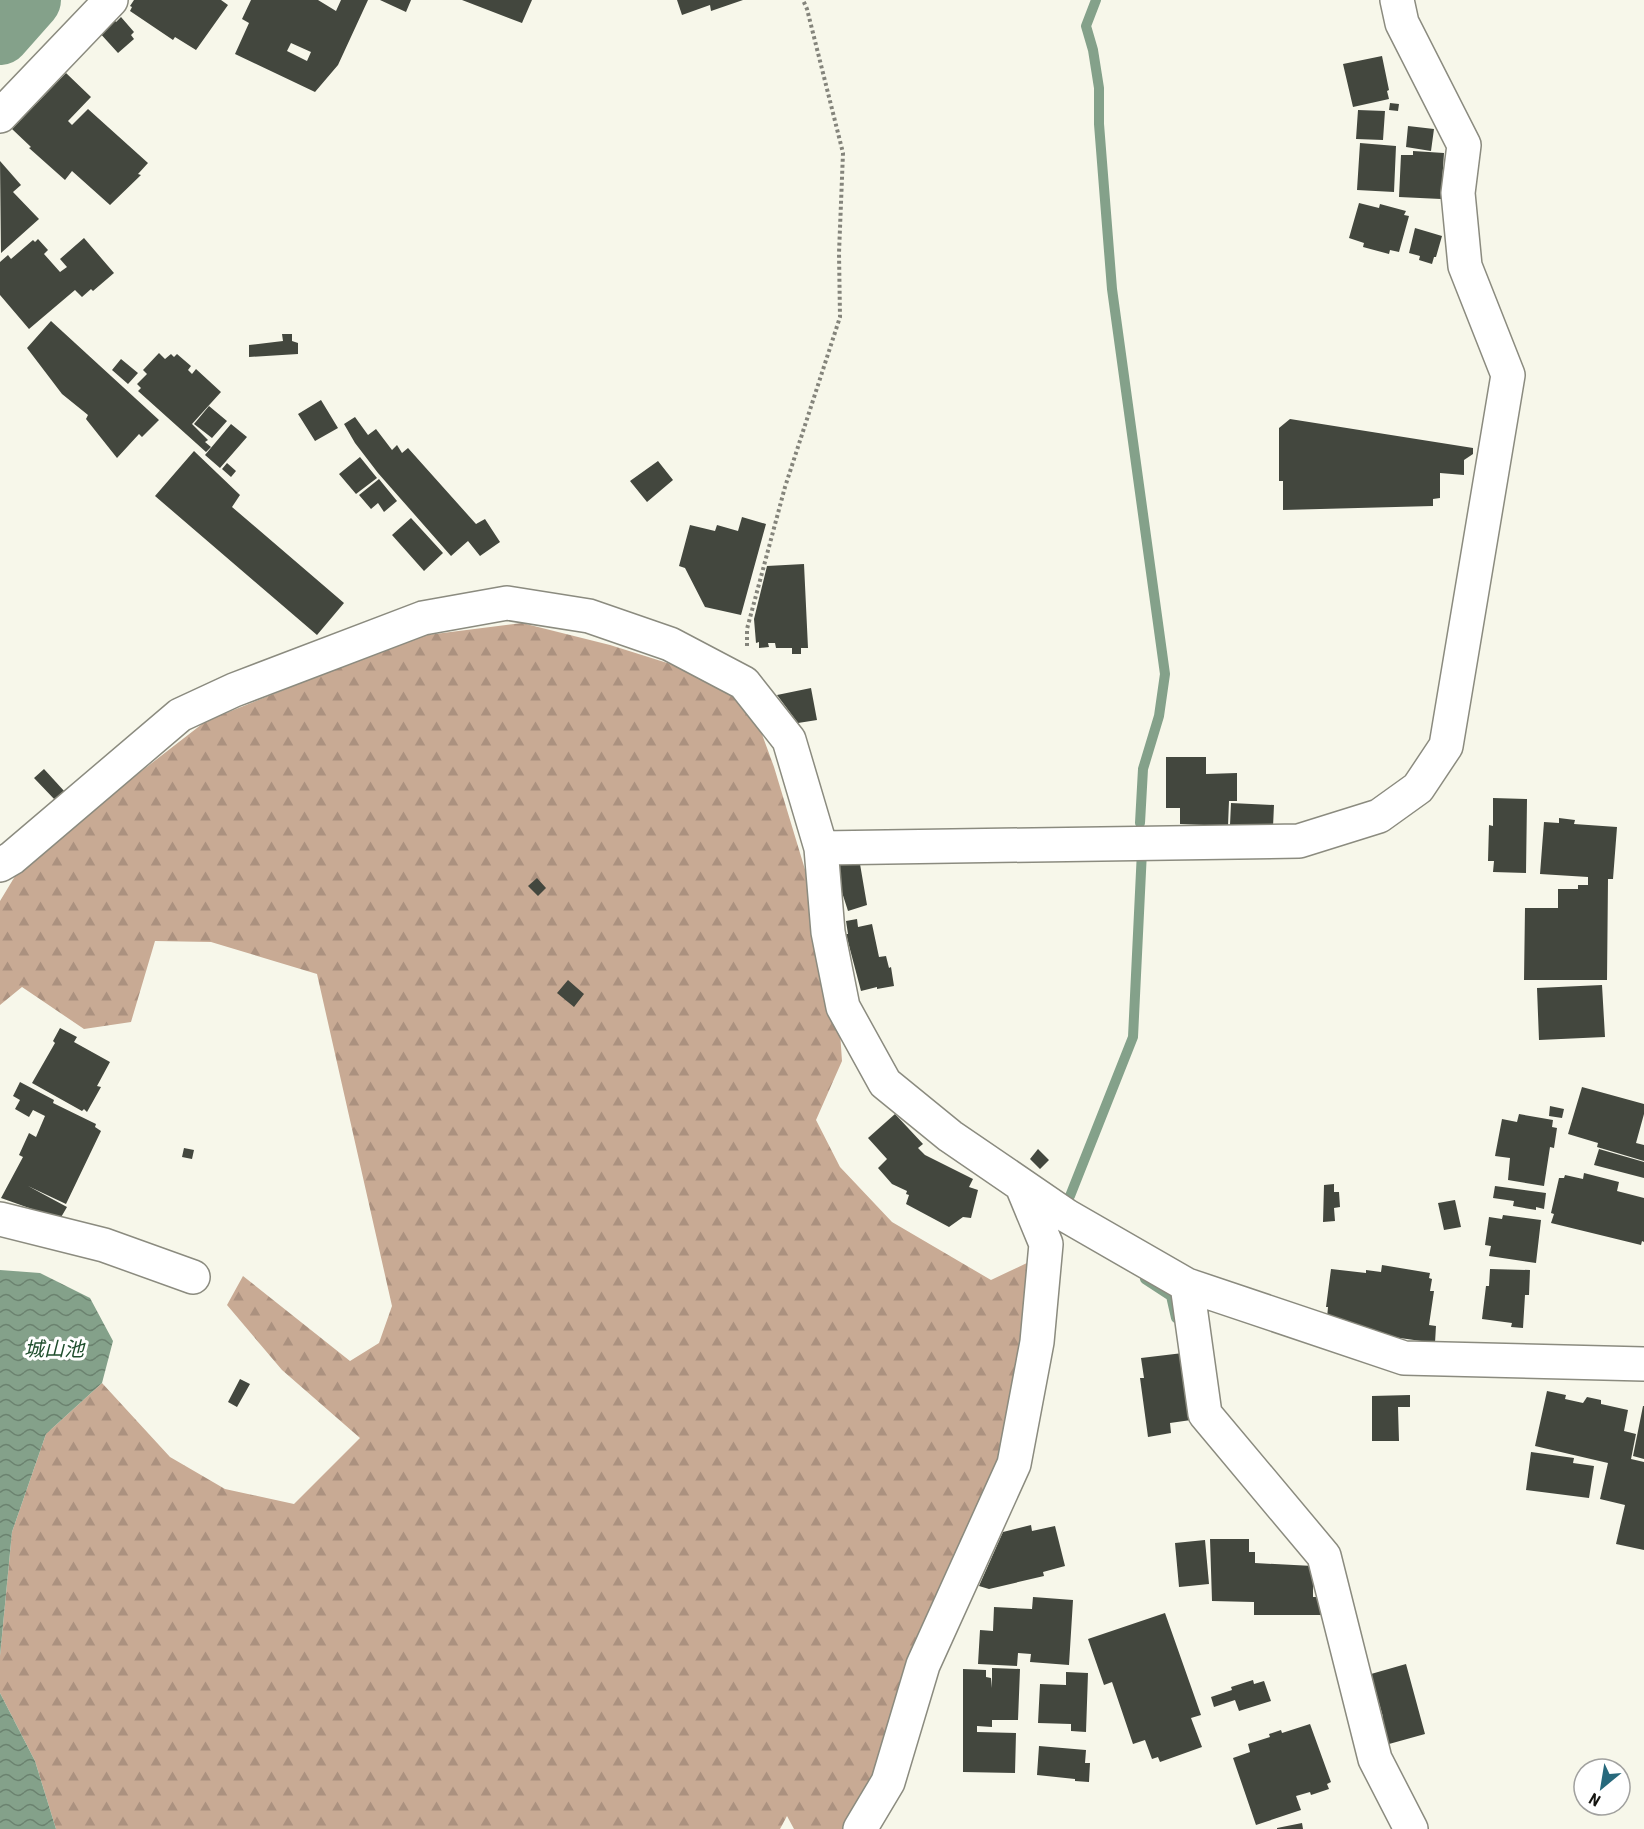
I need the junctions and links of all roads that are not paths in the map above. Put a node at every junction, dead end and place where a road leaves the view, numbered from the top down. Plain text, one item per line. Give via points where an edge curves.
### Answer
1 (111, 0) edge
2 (1397, 0) edge
3 (0, 116) edge
4 (821, 848) junction
5 (0, 866) edge
6 (1022, 1186) junction
7 (0, 1218) edge
8 (193, 1277) dead end
9 (1187, 1285) junction
10 (1644, 1364) edge
11 (860, 1829) edge
12 (1410, 1829) edge

1 - 3 street
2 - 4 street via 1402,23 1464,145 1458,193 1465,266 1508,375 1446,746 1418,788 1379,816 1299,841
4 - 5 street via 789,740 744,683 670,644 589,616 507,603 423,618 234,690 180,715
4 - 6 street via 828,932 843,1007 885,1083 950,1136
6 - 9 street
6 - 11 street via 1046,1244 1037,1342 1014,1464 923,1665 888,1782
7 - 8 street via 104,1245
9 - 10 street via 1404,1358
9 - 12 street via 1205,1414 1324,1556 1375,1759

